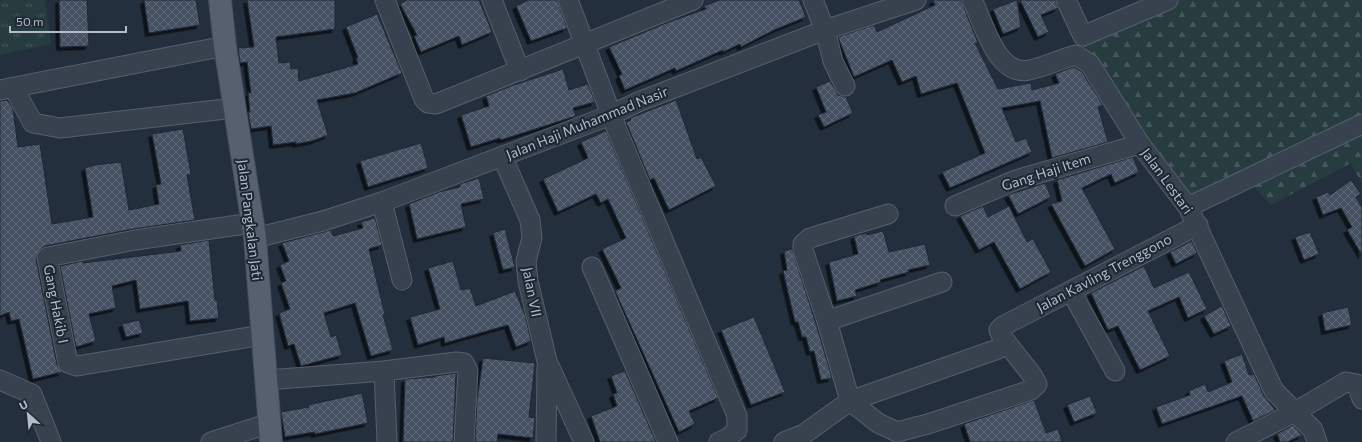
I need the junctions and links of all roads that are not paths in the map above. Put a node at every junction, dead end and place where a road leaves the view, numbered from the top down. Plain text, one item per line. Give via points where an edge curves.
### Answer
1 (220, 0) edge
2 (385, 0) edge
3 (492, 0) edge
4 (568, 0) edge
5 (693, 0) edge
6 (813, 0) edge
7 (916, 0) edge
8 (1066, 0) edge
9 (1168, 0) edge
10 (980, 2) edge
11 (656, 7) edge
12 (825, 30) junction
13 (585, 44) junction
14 (225, 46) junction
15 (520, 70) junction
16 (845, 86) dead end
17 (7, 89) edge
18 (234, 108) junction
19 (611, 115) junction
20 (1362, 124) edge
21 (1140, 144) junction
22 (502, 156) junction
23 (382, 202) junction
24 (955, 206) dead end
25 (1188, 207) junction
26 (888, 214) dead end
27 (1198, 225) junction
28 (254, 230) junction
29 (592, 268) dead end
30 (402, 280) dead end
31 (942, 282) dead end
32 (1071, 291) junction
33 (828, 321) junction
34 (262, 335) junction
35 (998, 349) dead end
36 (548, 361) junction
37 (384, 371) junction
38 (1115, 371) dead end
39 (0, 380) edge
40 (267, 380) junction
41 (1362, 399) edge
42 (850, 401) junction
43 (1295, 412) junction
44 (271, 433) edge
45 (51, 442) edge
46 (211, 442) edge
47 (387, 442) edge
48 (464, 442) edge
49 (546, 442) edge
50 (584, 442) edge
51 (668, 442) edge
52 (719, 442) edge
53 (784, 442) edge
54 (1236, 442) edge
55 (1317, 442) edge

1 - 14 main road, Jalan Pangkalan Jati
2 - 15 street via 424,99 428,103 436,104
3 - 15 street
4 - 13 street
5 - 11 street
6 - 12 street
7 - 12 street, Jalan Haji Muhammad Nasir
8 - 9 street via 1083,36
10 - 21 street, Jalan Lestari via 995,50 1006,64 1016,70 1029,70 1076,55 1090,64
11 - 13 street
12 - 16 street via 831,56
12 - 19 street, Jalan Haji Muhammad Nasir via 638,102
13 - 15 street
13 - 19 street
14 - 17 street
14 - 18 main road, Jalan Pangkalan Jati
17 - 18 street via 33,123 60,128
18 - 28 main road, Jalan Pangkalan Jati
19 - 22 street, Jalan Haji Muhammad Nasir
19 - 52 street via 737,416 737,430
20 - 25 street
21 - 24 street, Gang Haji Item via 1016,180
21 - 25 street, Jalan Lestari
22 - 23 street, Jalan Haji Muhammad Nasir
22 - 36 street, Jalan VII via 530,220 532,238 526,262
23 - 28 street, Jalan Haji Muhammad Nasir via 323,221
23 - 30 street
25 - 27 street, Jalan Lestari
26 - 33 street via 810,238 803,244
27 - 32 street, Jalan Kavling Trenggono
27 - 43 street, Jalan Lestari via 1274,391
28 - 34 main road, Jalan Pangkalan Jati
28 - 34 street, Gang Hakib I via 134,240 47,257 68,363 77,366
29 - 51 street
31 - 33 street
32 - 38 street
32 - 42 street, Jalan Kavling Trenggono via 1002,326 999,330 1037,384 1031,390 897,432 878,422
33 - 42 street
34 - 40 main road, Jalan Pangkalan Jati
35 - 42 street
36 - 49 street, Jalan VII
36 - 50 street, Jalan VII
37 - 40 street
37 - 47 street
37 - 48 street via 464,363 468,371
39 - 45 street via 32,394
40 - 44 main road, Jalan Pangkalan Jati
41 - 43 street via 1358,384 1346,382
42 - 53 street via 804,434
43 - 54 street
43 - 55 street, Jalan Lestari via 1313,430
44 - 46 street

